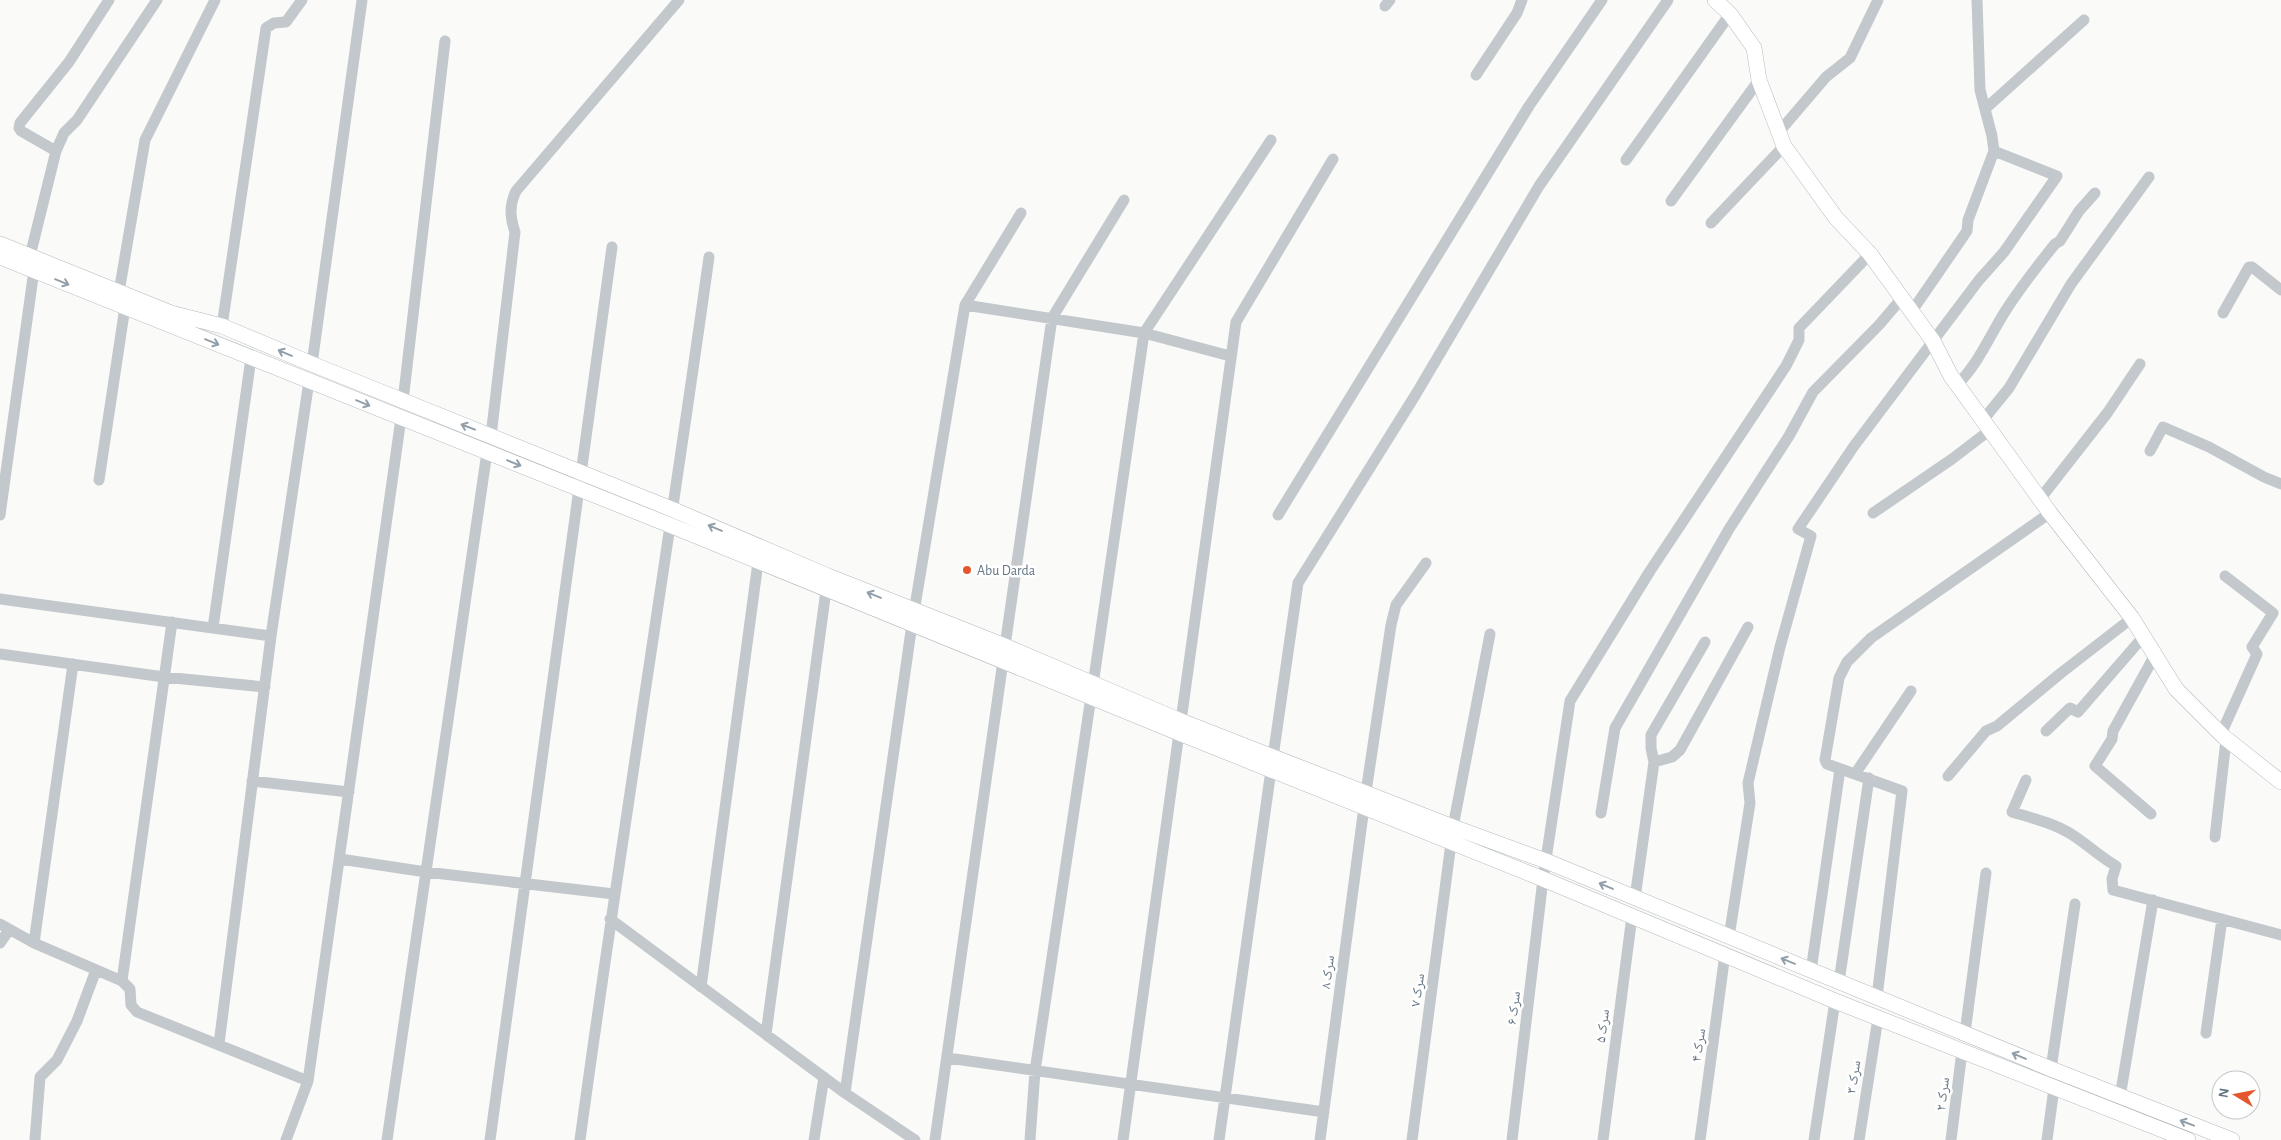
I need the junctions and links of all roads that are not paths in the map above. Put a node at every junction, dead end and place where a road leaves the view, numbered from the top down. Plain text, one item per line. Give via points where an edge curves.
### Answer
1 (109, 0) edge
2 (157, 0) edge
3 (215, 0) edge
4 (302, 0) edge
5 (362, 0) edge
6 (680, 0) edge
7 (1522, 0) edge
8 (1602, 0) edge
9 (1668, 0) edge
10 (1715, 0) edge
11 (1878, 0) edge
12 (1977, 0) edge
13 (1730, 14) junction
14 (2084, 20) dead end
15 (445, 41) dead end
16 (1476, 75) dead end
17 (1759, 80) junction
18 (1985, 109) junction
19 (1782, 139) junction
20 (1271, 140) dead end
21 (56, 151) junction
22 (1994, 151) junction
23 (1333, 159) dead end
24 (1626, 160) dead end
25 (2149, 177) dead end
26 (2095, 193) dead end
27 (1124, 200) dead end
28 (1671, 202) dead end
29 (1020, 213) dead end
30 (1710, 223) dead end
31 (0, 244) edge
32 (612, 247) dead end
33 (1870, 254) junction
34 (0, 257) edge
35 (709, 257) dead end
36 (32, 263) junction
37 (2281, 290) edge
38 (119, 292) junction
39 (1902, 298) junction
40 (965, 305) junction
41 (125, 307) junction
42 (1912, 311) junction
43 (2223, 313) dead end
44 (1052, 318) junction
45 (222, 326) junction
46 (1144, 333) junction
47 (1933, 341) junction
48 (1230, 356) junction
49 (251, 358) junction
50 (312, 364) junction
51 (2140, 364) dead end
52 (309, 381) junction
53 (1957, 384) junction
54 (403, 401) junction
55 (401, 418) junction
56 (1987, 425) junction
57 (490, 436) junction
58 (2150, 451) dead end
59 (486, 452) junction
60 (580, 473) junction
61 (99, 480) dead end
62 (2281, 484) edge
63 (578, 488) junction
64 (2040, 500) junction
65 (674, 510) junction
66 (1873, 513) dead end
67 (2050, 513) junction
68 (0, 515) edge
69 (1278, 515) dead end
70 (672, 526) junction
71 (759, 554) junction
72 (1426, 563) dead end
73 (2225, 576) dead end
74 (828, 583) junction
75 (0, 599) edge
76 (913, 618) junction
77 (2132, 618) junction
78 (172, 622) junction
79 (1748, 627) dead end
80 (213, 628) junction
81 (1490, 634) dead end
82 (271, 636) junction
83 (2143, 637) junction
84 (1705, 642) dead end
85 (0, 654) edge
86 (1004, 654) junction
87 (2154, 655) junction
88 (73, 664) junction
89 (164, 677) junction
90 (264, 687) junction
91 (1092, 691) junction
92 (1911, 691) dead end
93 (1180, 727) junction
94 (2046, 731) dead end
95 (2224, 737) junction
96 (1654, 762) junction
97 (1272, 763) junction
98 (1840, 769) junction
99 (1855, 774) junction
100 (1948, 776) dead end
101 (1869, 778) junction
102 (2026, 780) dead end
103 (252, 781) junction
104 (2281, 782) edge
105 (349, 792) junction
106 (1366, 792) junction
107 (1364, 807) junction
108 (1601, 813) dead end
109 (2151, 814) dead end
110 (1453, 827) junction
111 (2215, 837) dead end
112 (1451, 843) junction
113 (340, 860) junction
114 (1546, 861) junction
115 (426, 872) junction
116 (1986, 872) dead end
117 (1543, 879) junction
118 (526, 883) junction
119 (614, 894) junction
120 (1635, 898) junction
121 (2153, 900) junction
122 (2075, 904) dead end
123 (1632, 916) junction
124 (610, 919) junction
125 (2222, 919) junction
126 (4, 927) edge
127 (2281, 936) edge
128 (1729, 937) junction
129 (0, 943) edge
130 (34, 943) junction
131 (1726, 954) junction
132 (96, 970) junction
133 (1811, 971) junction
134 (122, 981) junction
135 (1839, 982) junction
136 (700, 987) junction
137 (1876, 998) junction
138 (1835, 1001) junction
139 (1878, 1018) junction
140 (1965, 1033) junction
141 (2206, 1033) dead end
142 (766, 1034) junction
143 (219, 1044) junction
144 (1962, 1051) junction
145 (948, 1058) junction
146 (2052, 1069) junction
147 (1036, 1071) junction
148 (824, 1077) junction
149 (308, 1081) junction
150 (1130, 1084) junction
151 (2054, 1088) junction
152 (845, 1093) junction
153 (2120, 1097) junction
154 (1224, 1098) junction
155 (1324, 1112) junction
156 (903, 1136) edge
157 (36, 1140) edge
158 (286, 1140) edge
159 (388, 1140) edge
160 (490, 1140) edge
161 (580, 1140) edge
162 (814, 1140) edge
163 (915, 1140) edge
164 (935, 1140) edge
165 (1030, 1140) edge
166 (1123, 1140) edge
167 (1219, 1140) edge
168 (1320, 1140) edge
169 (1412, 1140) edge
170 (1512, 1140) edge
171 (1603, 1140) edge
172 (1700, 1140) edge
173 (1814, 1140) edge
174 (1859, 1140) edge
175 (1951, 1140) edge
176 (2047, 1140) edge
177 (2188, 1140) edge
178 (2232, 1140) edge

1 - 21 street via 69,62 20,123 21,131
2 - 21 street via 77,120 64,132
3 - 38 street via 145,140
4 - 45 street via 286,22 266,28
5 - 50 street
6 - 57 street via 516,191 511,202 510,216 515,232
7 - 16 street via 1517,14
8 - 69 street via 1529,106
9 - 97 street via 1538,186 1416,394 1298,583
10 - 13 street
11 - 19 street via 1850,58 1826,78
12 - 18 street via 1980,90
13 - 17 street via 1754,48
13 - 24 street
14 - 18 street
15 - 54 street
17 - 19 street
17 - 28 street
18 - 22 street
19 - 30 street
19 - 33 street via 1836,218
20 - 46 street
21 - 36 street
22 - 42 street via 1968,220 1967,231
22 - 47 street via 2058,176 2004,252
23 - 48 street via 1236,322
25 - 56 street via 2071,284
26 - 53 street via 2038,265 2006,310 1974,365
27 - 44 street
29 - 40 street
31 - 36 street
32 - 60 street
33 - 39 street
33 - 114 street, سرک ۶ via 1799,328 1799,340 1786,366 1650,571 1570,701
34 - 36 street
35 - 65 street
36 - 38 street
36 -> 41 street
36 - 68 street
37 - 43 street via 2249,266
38 - 45 street via 171,313
39 - 42 street
39 - 108 street via 1879,326 1813,392 1729,529 1615,728
40 - 44 street
40 - 76 street
41 -> 49 street
41 - 61 street
42 - 47 street
44 - 46 street
44 - 86 street
50 -> 45 street
46 - 48 street
46 - 91 street
47 - 53 street
47 - 128 street via 1854,446 1798,529 1811,536 1780,647 1748,783 1750,803
48 - 93 street
49 - 52 street
49 - 80 street
50 - 54 street
51 - 64 street via 2108,412
52 -> 55 street
52 - 82 street
53 - 56 street
57 -> 54 street
55 - 59 street
55 - 105 street
56 - 64 street
56 - 66 street via 1952,460
57 - 60 street
58 - 62 street via 2163,427
59 -> 63 street
59 - 115 street
60 - 63 street
60 - 65 street
63 - 70 street
63 - 118 street
64 - 67 street
65 - 70 street
71 -> 65 street
67 - 77 street
67 - 98 street via 1871,638 1847,662 1836,690 1825,760
70 - 71 street
70 - 119 street
71 - 74 street
71 - 136 street
72 - 106 street via 1396,605
73 - 95 street via 2273,613 2252,647 2257,654
74 - 76 street
74 - 142 street
75 - 78 street
76 - 86 street
76 - 152 street
77 - 83 street
77 - 100 street via 1997,726 1986,731
78 - 80 street
78 - 89 street
79 - 96 street via 1680,750 1672,757
80 - 82 street
81 - 110 street
82 - 90 street
83 - 87 street
83 - 94 street via 2078,712 2070,708
84 - 96 street via 1652,735
85 - 88 street
86 - 91 street
86 - 145 street
87 - 95 street via 2176,689
87 - 109 street via 2095,766
88 - 89 street
88 - 130 street
89 - 90 street
89 - 134 street
90 - 103 street
91 - 93 street
91 - 147 street
92 - 99 street
93 - 97 street
93 - 150 street
95 - 104 street
95 - 111 street
96 - 120 street
97 - 106 street
97 - 107 street
97 - 154 street
98 - 99 street
98 - 133 street
99 - 101 street
101 - 135 street
101 - 137 street via 1902,792
102 - 121 street via 2012,812 2047,822 2116,866 2113,890
103 - 105 street
103 - 143 street
105 - 113 street
106 - 110 street
107 - 112 street
107 - 155 street, سرک ۸
110 - 114 street
112 - 117 street
112 - 169 street, سرک ۷
113 - 115 street
113 - 149 street
114 - 117 street, سرک ۶
120 -> 114 street
115 - 118 street
115 - 159 street
116 - 140 street
117 - 123 street
117 - 170 street, سرک ۶
118 - 119 street
118 - 160 street
119 - 124 street
120 - 128 street
121 - 125 street
121 - 153 street
122 - 146 street
123 - 131 street
123 - 171 street, سرک ۵
124 - 136 street
124 - 161 street
125 - 127 street
125 - 141 street
126 - 129 street
126 - 130 street
133 -> 128 street
130 - 132 street
131 - 138 street
131 - 172 street, سرک ۴
132 - 134 street
132 - 157 street via 77,1021 57,1060 40,1077
133 - 135 street
134 - 143 street via 130,989 131,1005 137,1012
135 - 137 street
136 - 142 street
137 - 140 street
138 - 139 street
138 - 173 street
139 - 144 street
139 - 174 street, سرک ۳
146 -> 140 street
142 - 148 street
143 - 149 street
144 - 151 street
144 - 175 street, سرک ۲
145 - 147 street
145 - 164 street
146 - 153 street
147 - 150 street
147 - 165 street
148 - 152 street
148 - 162 street
149 - 158 street
150 - 154 street
150 - 166 street
151 - 176 street
151 - 177 street
152 - 156 street
178 -> 153 street
154 - 155 street
154 - 167 street
155 - 168 street, سرک ۸
156 - 163 street

